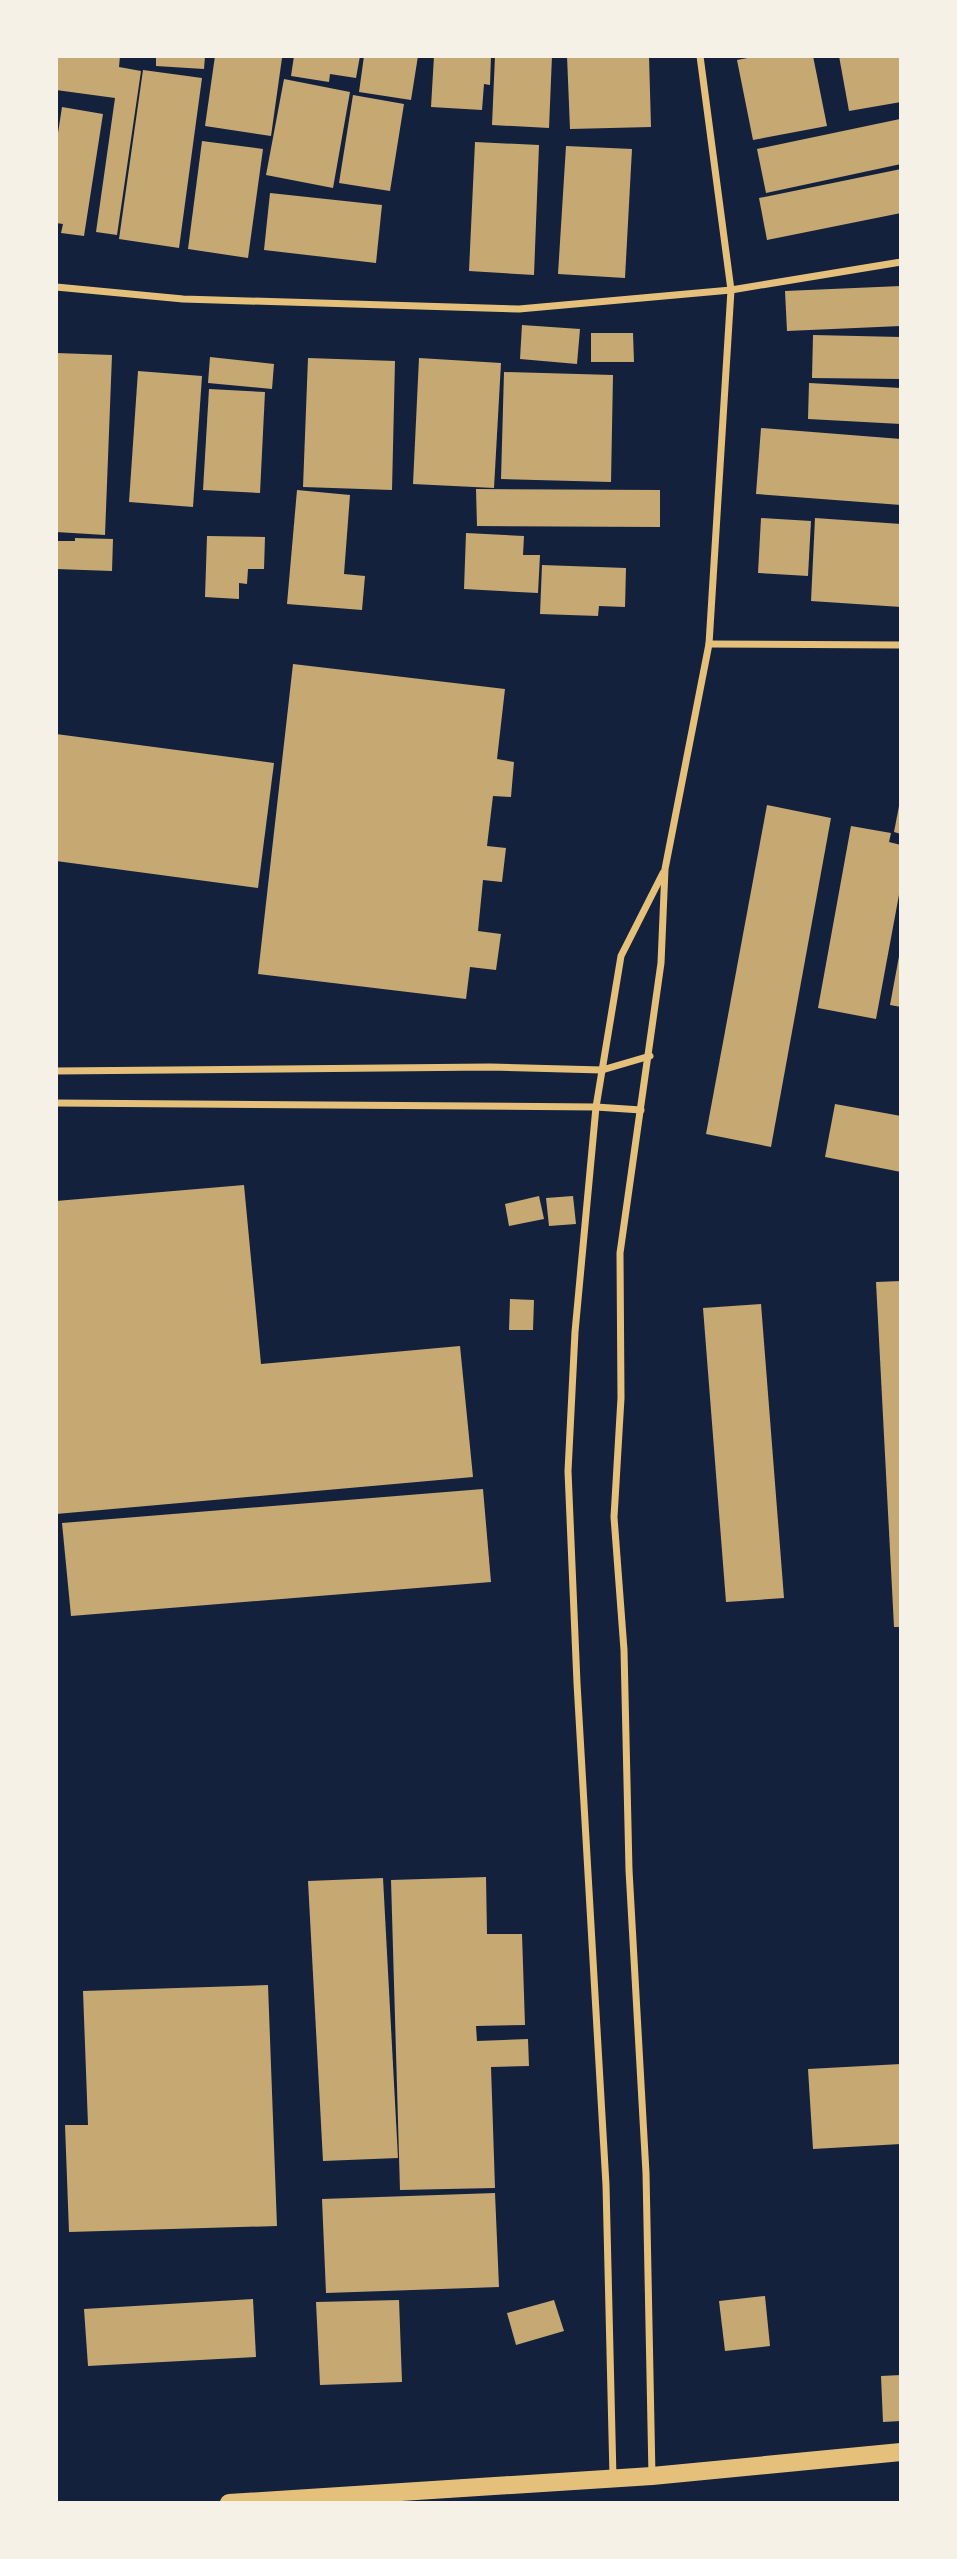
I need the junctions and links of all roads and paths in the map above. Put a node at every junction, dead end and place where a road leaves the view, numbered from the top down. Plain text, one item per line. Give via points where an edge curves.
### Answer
1 (700, 56) edge
2 (901, 262) edge
3 (56, 286) edge
4 (731, 290) junction
5 (709, 644) junction
6 (901, 645) edge
7 (665, 869) junction
8 (650, 1056) junction
9 (602, 1070) junction
10 (56, 1071) edge
11 (56, 1103) edge
12 (596, 1107) junction
13 (641, 1110) junction
14 (901, 2452) edge
15 (652, 2476) junction
16 (613, 2478) junction
17 (229, 2503) edge

1 - 4 street
2 - 4 street
3 - 4 street via 183,299 519,309
4 - 5 street
5 - 6 street
5 - 7 street
7 - 8 street via 662,963
7 - 9 street via 621,956
8 - 9 street
8 - 13 street
9 - 10 street
9 - 12 street
11 - 12 street
12 - 13 street
12 - 16 street via 575,1332 568,1471 605,2172
13 - 15 street via 620,1253 621,1398 614,1517 624,1650 629,1870 646,2173
14 - 15 main road
15 - 16 main road
16 - 17 main road

